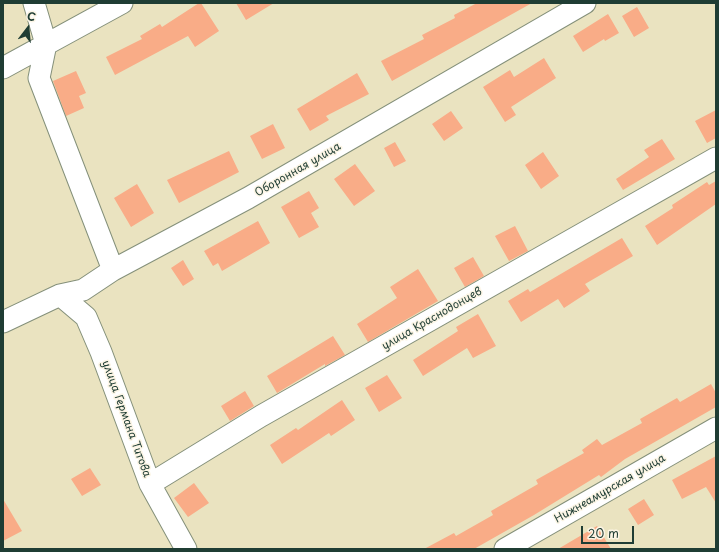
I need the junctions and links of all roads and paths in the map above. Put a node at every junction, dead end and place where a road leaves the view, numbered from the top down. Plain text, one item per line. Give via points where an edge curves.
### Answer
1 (34, 3) edge
2 (122, 3) edge
3 (585, 3) edge
4 (46, 44) junction
5 (3, 68) edge
6 (716, 158) edge
7 (113, 270) junction
8 (60, 296) junction
9 (3, 321) edge
10 (716, 428) edge
11 (150, 484) junction
12 (186, 549) edge
13 (504, 549) edge

1 - 4 street
2 - 4 street
3 - 7 street, Оборонная улица via 248,198
4 - 5 street
4 - 7 street via 39,78
6 - 11 street, улица Краснодонцев via 261,416
7 - 8 street, Оборонная улица via 83,290
8 - 9 street, Оборонная улица
8 - 11 street, улица Германа Титова via 86,317 102,352
10 - 13 street, Нижнеамурская улица
11 - 12 street, улица Германа Титова

